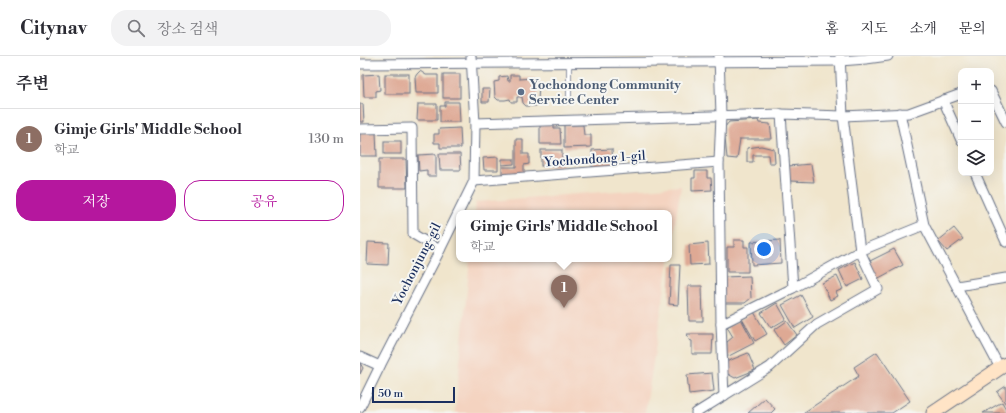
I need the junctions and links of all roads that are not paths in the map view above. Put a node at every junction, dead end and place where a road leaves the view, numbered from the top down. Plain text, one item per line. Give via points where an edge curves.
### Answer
1 (888, 56) edge
2 (609, 59) edge
3 (719, 59) edge
4 (840, 59) edge
5 (471, 60) edge
6 (569, 63) junction
7 (360, 64) edge
8 (958, 95) edge
9 (994, 97) edge
10 (569, 100) dead end
11 (943, 100) junction
12 (900, 113) junction
13 (781, 114) junction
14 (721, 115) junction
15 (843, 116) junction
16 (1006, 122) edge
17 (475, 123) junction
18 (360, 128) edge
19 (958, 133) edge
20 (719, 162) junction
21 (976, 176) edge
22 (474, 181) junction
23 (460, 210) edge
24 (456, 218) edge
25 (924, 225) junction
26 (1006, 242) edge
27 (440, 250) junction
28 (860, 251) junction
29 (1006, 278) edge
30 (957, 286) junction
31 (793, 288) junction
32 (721, 324) junction
33 (360, 357) edge
34 (380, 366) junction
35 (1003, 366) edge
36 (724, 396) junction
37 (360, 407) edge
38 (696, 413) edge
39 (933, 413) edge

1 - 4 street
2 - 3 street
2 - 6 street
3 - 4 street
3 - 14 street
4 - 15 street
5 - 6 street
5 - 7 street
5 - 17 street, Yochonjung-gil
6 - 10 lane
8 - 11 street
9 - 16 street
11 - 12 street via 909,113
11 - 19 street
12 - 15 street
12 - 25 street
13 - 14 street
13 - 15 street
13 - 31 street
14 - 17 street
14 - 20 street
15 - 28 street
17 - 22 street, Yochonjung-gil
18 - 27 street via 412,128 413,234
20 - 22 street, Yochondong 1-gil
20 - 32 street
21 - 26 street
22 - 23 street, Yochonjung-gil
24 - 27 street, Yochonjung-gil
25 - 28 street
25 - 30 street
27 - 34 street, Yochonjung-gil
28 - 31 street
28 - 36 street via 878,289 816,324 770,367
29 - 30 street
30 - 35 street
31 - 32 street
32 - 36 street
33 - 34 street
34 - 37 street, Yochonjung-gil
35 - 39 main road
36 - 38 street

